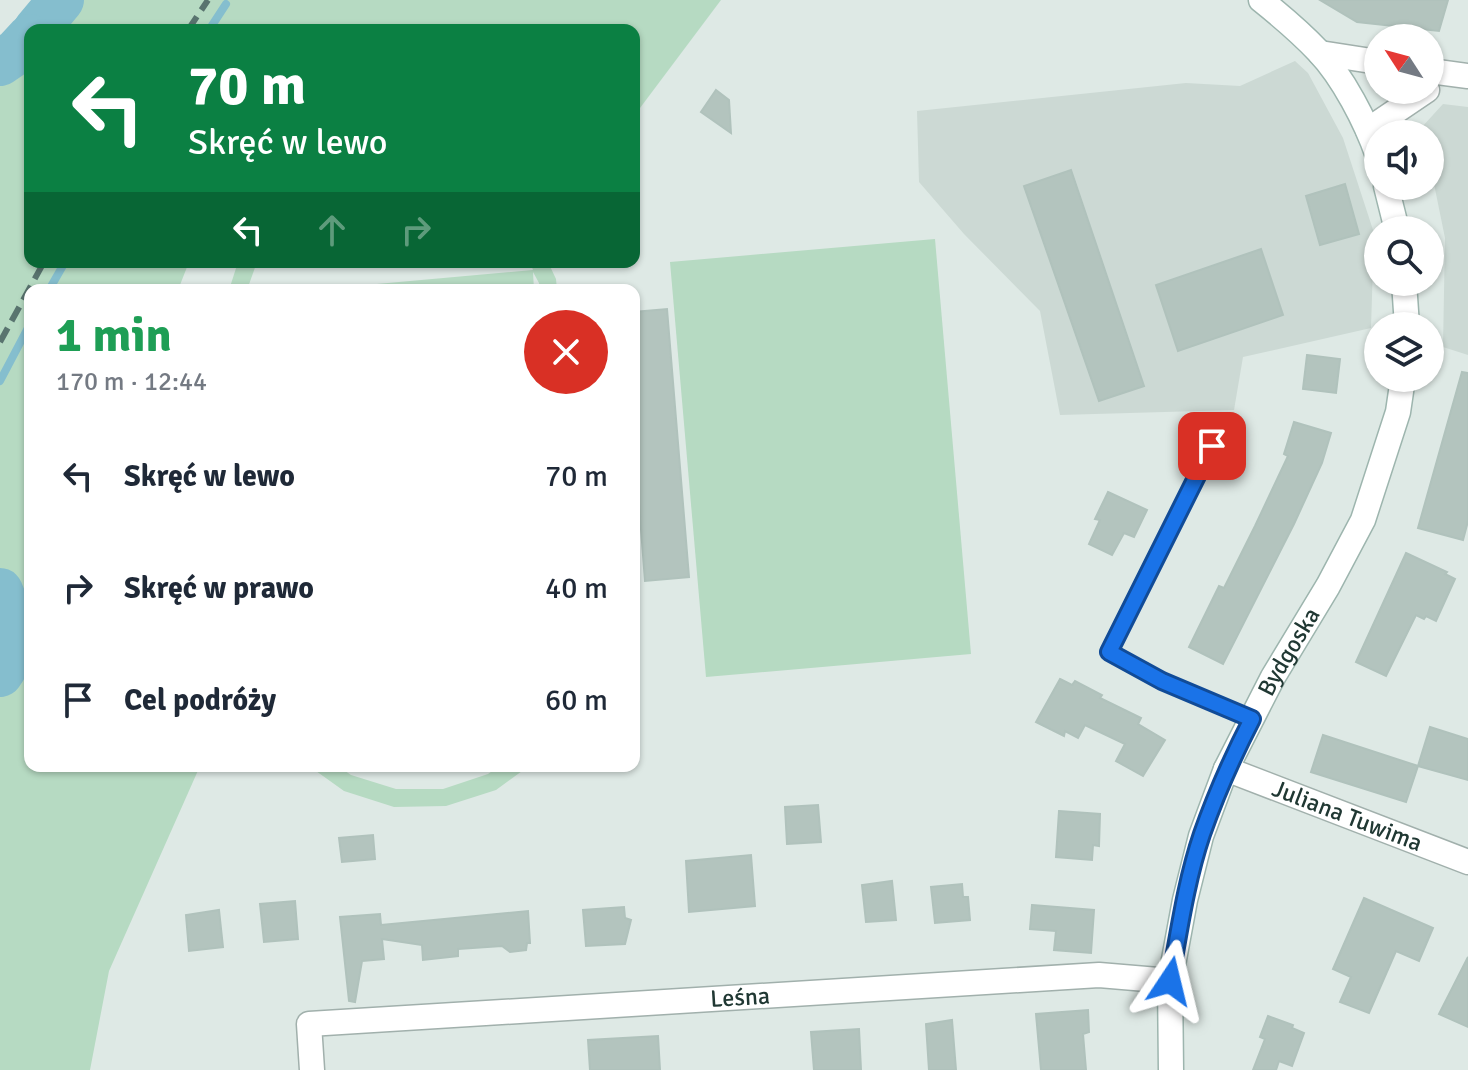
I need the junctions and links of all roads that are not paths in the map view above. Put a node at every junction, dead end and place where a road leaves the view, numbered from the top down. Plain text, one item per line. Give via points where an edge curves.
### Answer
1 (1261, 0) edge
2 (1320, 53) junction
3 (1364, 60) edge
4 (1407, 104) edge
5 (1383, 120) edge
6 (1364, 122) edge
7 (1401, 392) edge
8 (1212, 446) dead end
9 (1252, 719) junction
10 (1226, 769) junction
11 (1468, 862) edge
12 (1170, 981) junction
13 (312, 1070) edge
14 (1171, 1070) edge

1 - 2 street
2 - 3 street
2 - 6 street
4 - 5 street
7 - 9 street, Bydgoska via 1363,520
8 - 9 lane via 1109,652
9 - 10 street, Bydgoska
10 - 11 street, Juliana Tuwima
10 - 12 street, Bydgoska via 1201,836
12 - 13 street, Leśna via 1099,975 309,1024
12 - 14 street, Bydgoska

